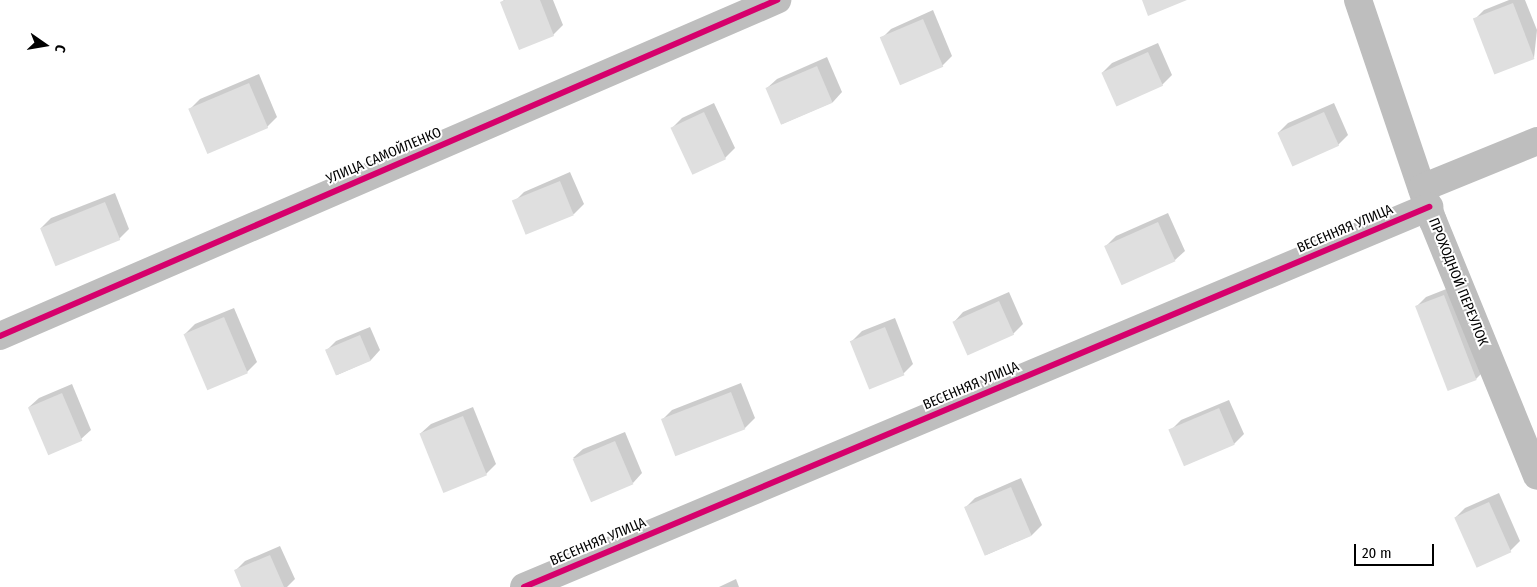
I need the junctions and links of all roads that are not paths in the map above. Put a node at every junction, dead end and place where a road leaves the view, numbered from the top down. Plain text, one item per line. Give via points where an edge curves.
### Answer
1 (778, 0) edge
2 (1358, 0) edge
3 (1537, 141) edge
4 (1425, 197) junction
5 (0, 336) edge
6 (1537, 476) edge
7 (524, 587) edge

1 - 5 street, УЛИЦА САМОЙЛЕНКО
2 - 4 street, ПРОХОДНОЙ ПЕРЕУЛОК
3 - 4 street, ВЕСЕННЯЯ УЛИЦА
4 - 6 street, ПРОХОДНОЙ ПЕРЕУЛОК
4 - 7 street, ВЕСЕННЯЯ УЛИЦА

